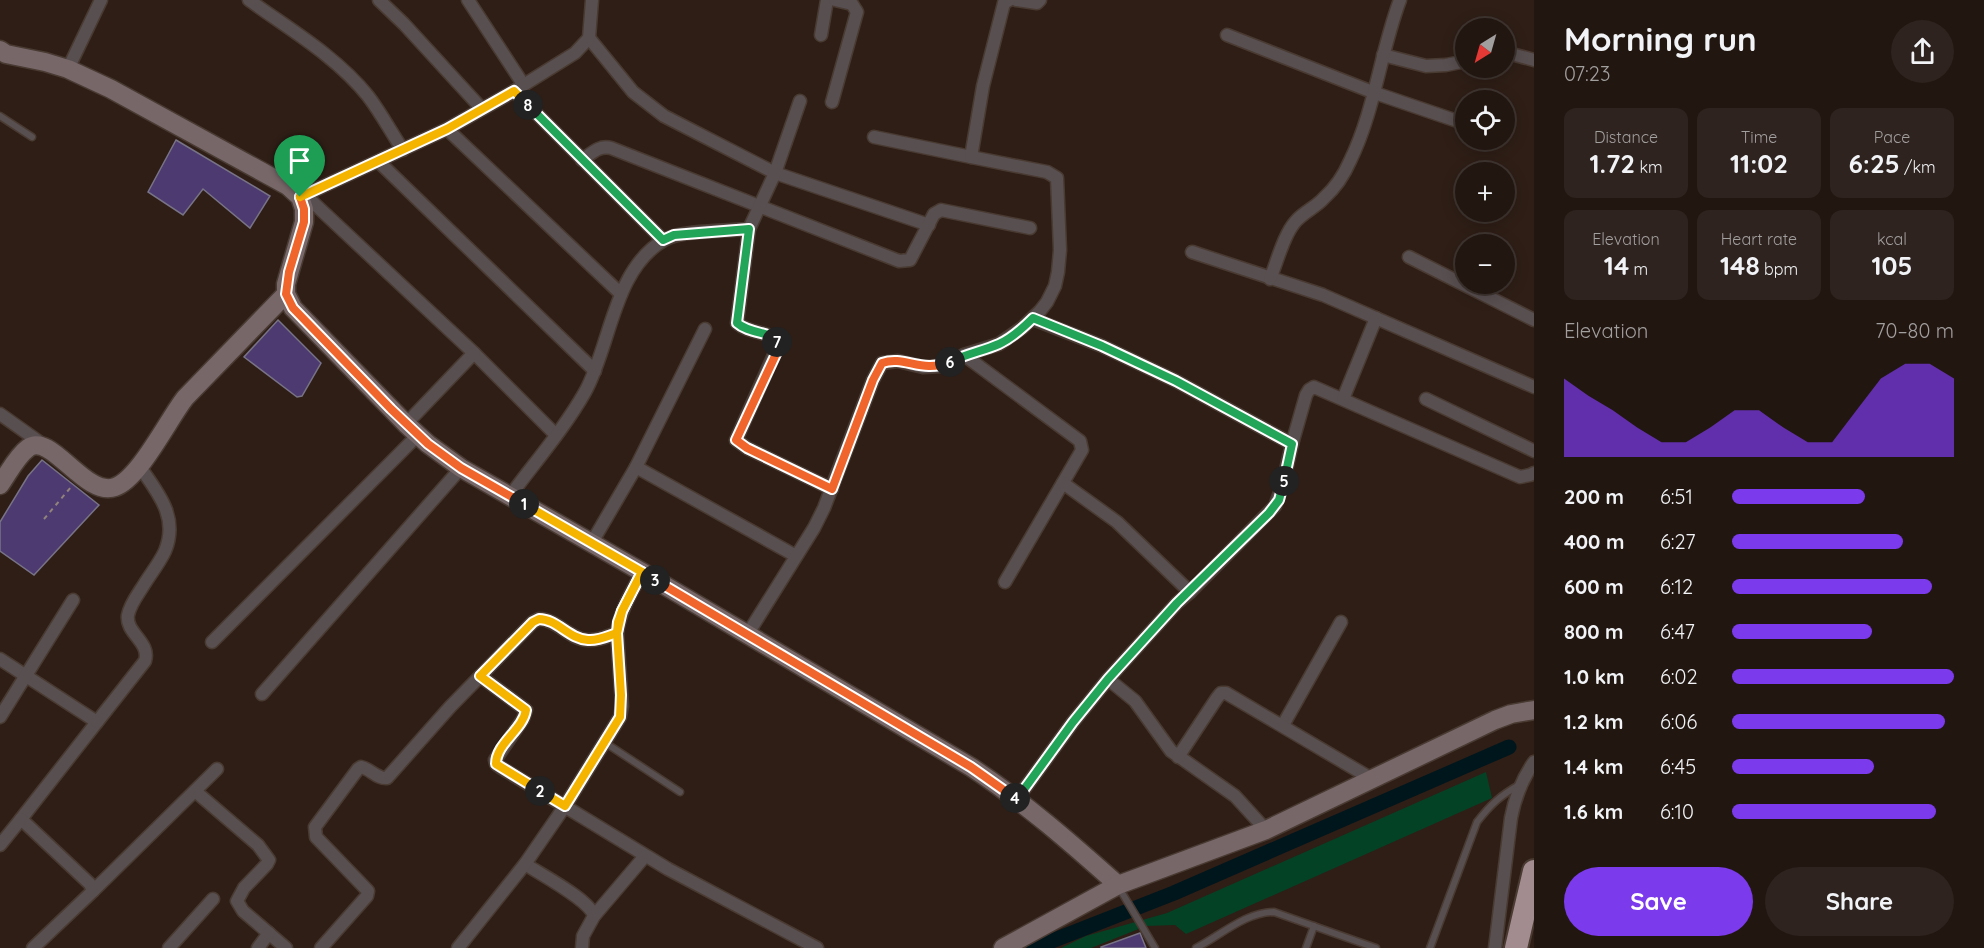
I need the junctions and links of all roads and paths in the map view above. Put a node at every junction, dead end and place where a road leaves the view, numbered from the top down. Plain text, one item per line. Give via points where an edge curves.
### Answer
1 (101, 0) edge
2 (249, 0) edge
3 (379, 0) edge
4 (468, 0) edge
5 (591, 0) edge
6 (826, 0) edge
7 (835, 0) edge
8 (1009, 0) edge
9 (1016, 0) edge
10 (1040, 0) edge
11 (1400, 0) edge
12 (821, 35) dead end
13 (1227, 35) dead end
14 (589, 38) junction
15 (1383, 55) junction
16 (1515, 55) edge
17 (2, 56) edge
18 (1534, 60) edge
19 (1455, 63) edge
20 (68, 69) junction
21 (519, 88) junction
22 (1375, 93) junction
23 (800, 101) dead end
24 (832, 102) dead end
25 (482, 109) junction
26 (0, 116) edge
27 (1455, 120) edge
28 (447, 129) junction
29 (32, 137) dead end
30 (874, 137) dead end
31 (403, 150) junction
32 (971, 157) junction
33 (582, 160) junction
34 (379, 162) junction
35 (775, 173) junction
36 (302, 196) junction
37 (759, 207) junction
38 (929, 225) junction
39 (1030, 228) dead end
40 (749, 229) junction
41 (663, 240) junction
42 (1192, 252) dead end
43 (1409, 257) dead end
44 (1270, 279) junction
45 (286, 294) junction
46 (621, 294) junction
47 (1033, 318) junction
48 (1376, 318) junction
49 (1534, 320) edge
50 (705, 328) dead end
51 (474, 353) junction
52 (964, 355) junction
53 (595, 371) junction
54 (1534, 387) edge
55 (1343, 399) junction
56 (1426, 399) dead end
57 (0, 414) edge
58 (412, 430) junction
59 (556, 435) junction
60 (1292, 444) junction
61 (51, 451) junction
62 (1534, 451) edge
63 (140, 466) junction
64 (636, 467) junction
65 (461, 468) junction
66 (1534, 473) edge
67 (80, 476) junction
68 (1063, 483) junction
69 (0, 485) edge
70 (832, 489) junction
71 (510, 496) junction
72 (44, 519) dead end
73 (591, 544) junction
74 (796, 556) junction
75 (642, 572) junction
76 (1005, 582) dead end
77 (1190, 592) junction
78 (73, 600) dead end
79 (1341, 622) dead end
80 (617, 633) junction
81 (747, 635) junction
82 (212, 642) dead end
83 (0, 659) edge
84 (26, 676) junction
85 (480, 676) junction
86 (1108, 679) junction
87 (262, 693) dead end
88 (1534, 710) edge
89 (0, 717) edge
90 (97, 722) junction
91 (1282, 725) junction
92 (604, 742) junction
93 (1178, 757) junction
94 (1534, 762) edge
95 (217, 769) dead end
96 (1372, 779) junction
97 (1521, 785) junction
98 (195, 791) junction
99 (680, 792) dead end
100 (1017, 799) junction
101 (565, 806) junction
102 (21, 819) junction
103 (1266, 830) junction
104 (0, 845) edge
105 (645, 856) junction
106 (525, 864) junction
107 (1534, 871) edge
108 (1118, 885) junction
109 (93, 891) junction
110 (213, 899) dead end
111 (594, 916) junction
112 (1314, 926) junction
113 (269, 933) junction
114 (582, 942) edge
115 (1198, 947) edge
116 (33, 948) edge
117 (169, 948) edge
118 (258, 948) edge
119 (286, 948) edge
120 (321, 948) edge
121 (458, 948) edge
122 (573, 948) edge
123 (817, 948) edge
124 (1003, 948) edge
125 (1155, 948) edge
126 (1306, 948) edge
127 (1376, 948) edge
128 (1430, 948) edge
129 (1495, 948) edge
130 (1516, 948) edge

1 - 20 street
2 - 31 street via 342,69 368,96
3 - 25 street
4 - 21 street
5 - 14 street
6 - 12 street
7 - 24 street via 852,4 857,12
8 - 32 street via 1004,3 987,71
9 - 10 street
11 - 15 street
13 - 22 street
14 - 21 street via 575,53
14 - 35 street via 646,104
15 - 19 street via 1426,66
15 - 22 street
16 - 18 street
17 - 20 street
20 - 36 street via 163,117
21 - 25 street
21 - 33 street
22 - 27 street
22 - 44 street via 1342,177 1324,199 1290,228
23 - 35 street
25 - 28 street
26 - 29 lane
28 - 31 street
28 - 46 street
30 - 32 street
31 - 34 street
32 - 47 street via 1047,172 1057,178 1058,272 1047,302
33 - 37 street via 599,148 611,148
33 - 41 street
34 - 36 street
34 - 53 street
35 - 37 street
35 - 38 street
36 - 45 street via 304,222
36 - 51 street
37 - 38 street via 905,261 914,255
37 - 40 street
38 - 39 street via 937,211 945,210
40 - 41 street via 674,235
40 - 70 street via 737,323 776,338 778,346 736,440
41 - 46 street via 641,261
42 - 44 street
43 - 49 street
44 - 48 street via 1323,295
45 - 58 street via 293,308
45 - 63 street via 185,398
46 - 53 street
47 - 52 street via 999,344
47 - 60 street via 1176,381
48 - 54 street
48 - 55 street
50 - 64 street
51 - 58 street
51 - 59 street
52 - 68 street via 1080,441 1082,450
52 - 70 street via 933,367 898,361 882,363
53 - 59 street
55 - 60 street via 1314,387 1309,390
55 - 66 street via 1520,477
56 - 62 street
57 - 61 street
58 - 65 street
58 - 82 street
59 - 71 street
60 - 77 street via 1275,506
61 - 67 street
61 - 69 street via 30,446
63 - 67 street via 114,488
63 - 90 street via 164,501 170,527 164,551 127,618 146,649 145,661
64 - 73 street
64 - 74 street
65 - 71 street
65 - 87 street
67 - 72 path
68 - 76 street
68 - 77 street via 1117,522
70 - 74 street
71 - 73 street
73 - 75 street
74 - 81 street
75 - 80 street via 622,611
75 - 81 street
77 - 86 street
78 - 84 street
79 - 91 street
80 - 85 street via 595,640 582,639 539,619
80 - 92 street via 622,706 620,717
81 - 100 street via 971,767
83 - 84 street
84 - 89 street
84 - 90 street
85 - 101 street via 526,710 524,719 498,754 496,764
85 - 120 street via 387,778 366,768 358,769 315,827 316,837 368,891
86 - 93 street via 1135,701
86 - 100 street
88 - 96 street via 1495,720
90 - 102 street
91 - 93 street via 1221,693
91 - 96 street
92 - 99 lane
92 - 101 street
93 - 103 street via 1235,796
94 - 97 street
95 - 98 street
96 - 103 street
97 - 128 lane via 1499,796 1477,822
97 - 129 street via 1511,818
98 - 109 street
98 - 113 street via 267,856 267,864 237,901
100 - 108 street
101 - 105 street
101 - 106 street
102 - 104 street
102 - 109 street
103 - 108 street
105 - 111 street
105 - 123 street
106 - 111 street via 581,901
106 - 121 street
107 - 130 highway
108 - 124 street
108 - 125 lane
109 - 116 street
110 - 117 street
111 - 114 street
112 - 115 lane via 1264,912
112 - 126 lane
112 - 127 lane
113 - 118 street
113 - 119 street
114 - 122 street

